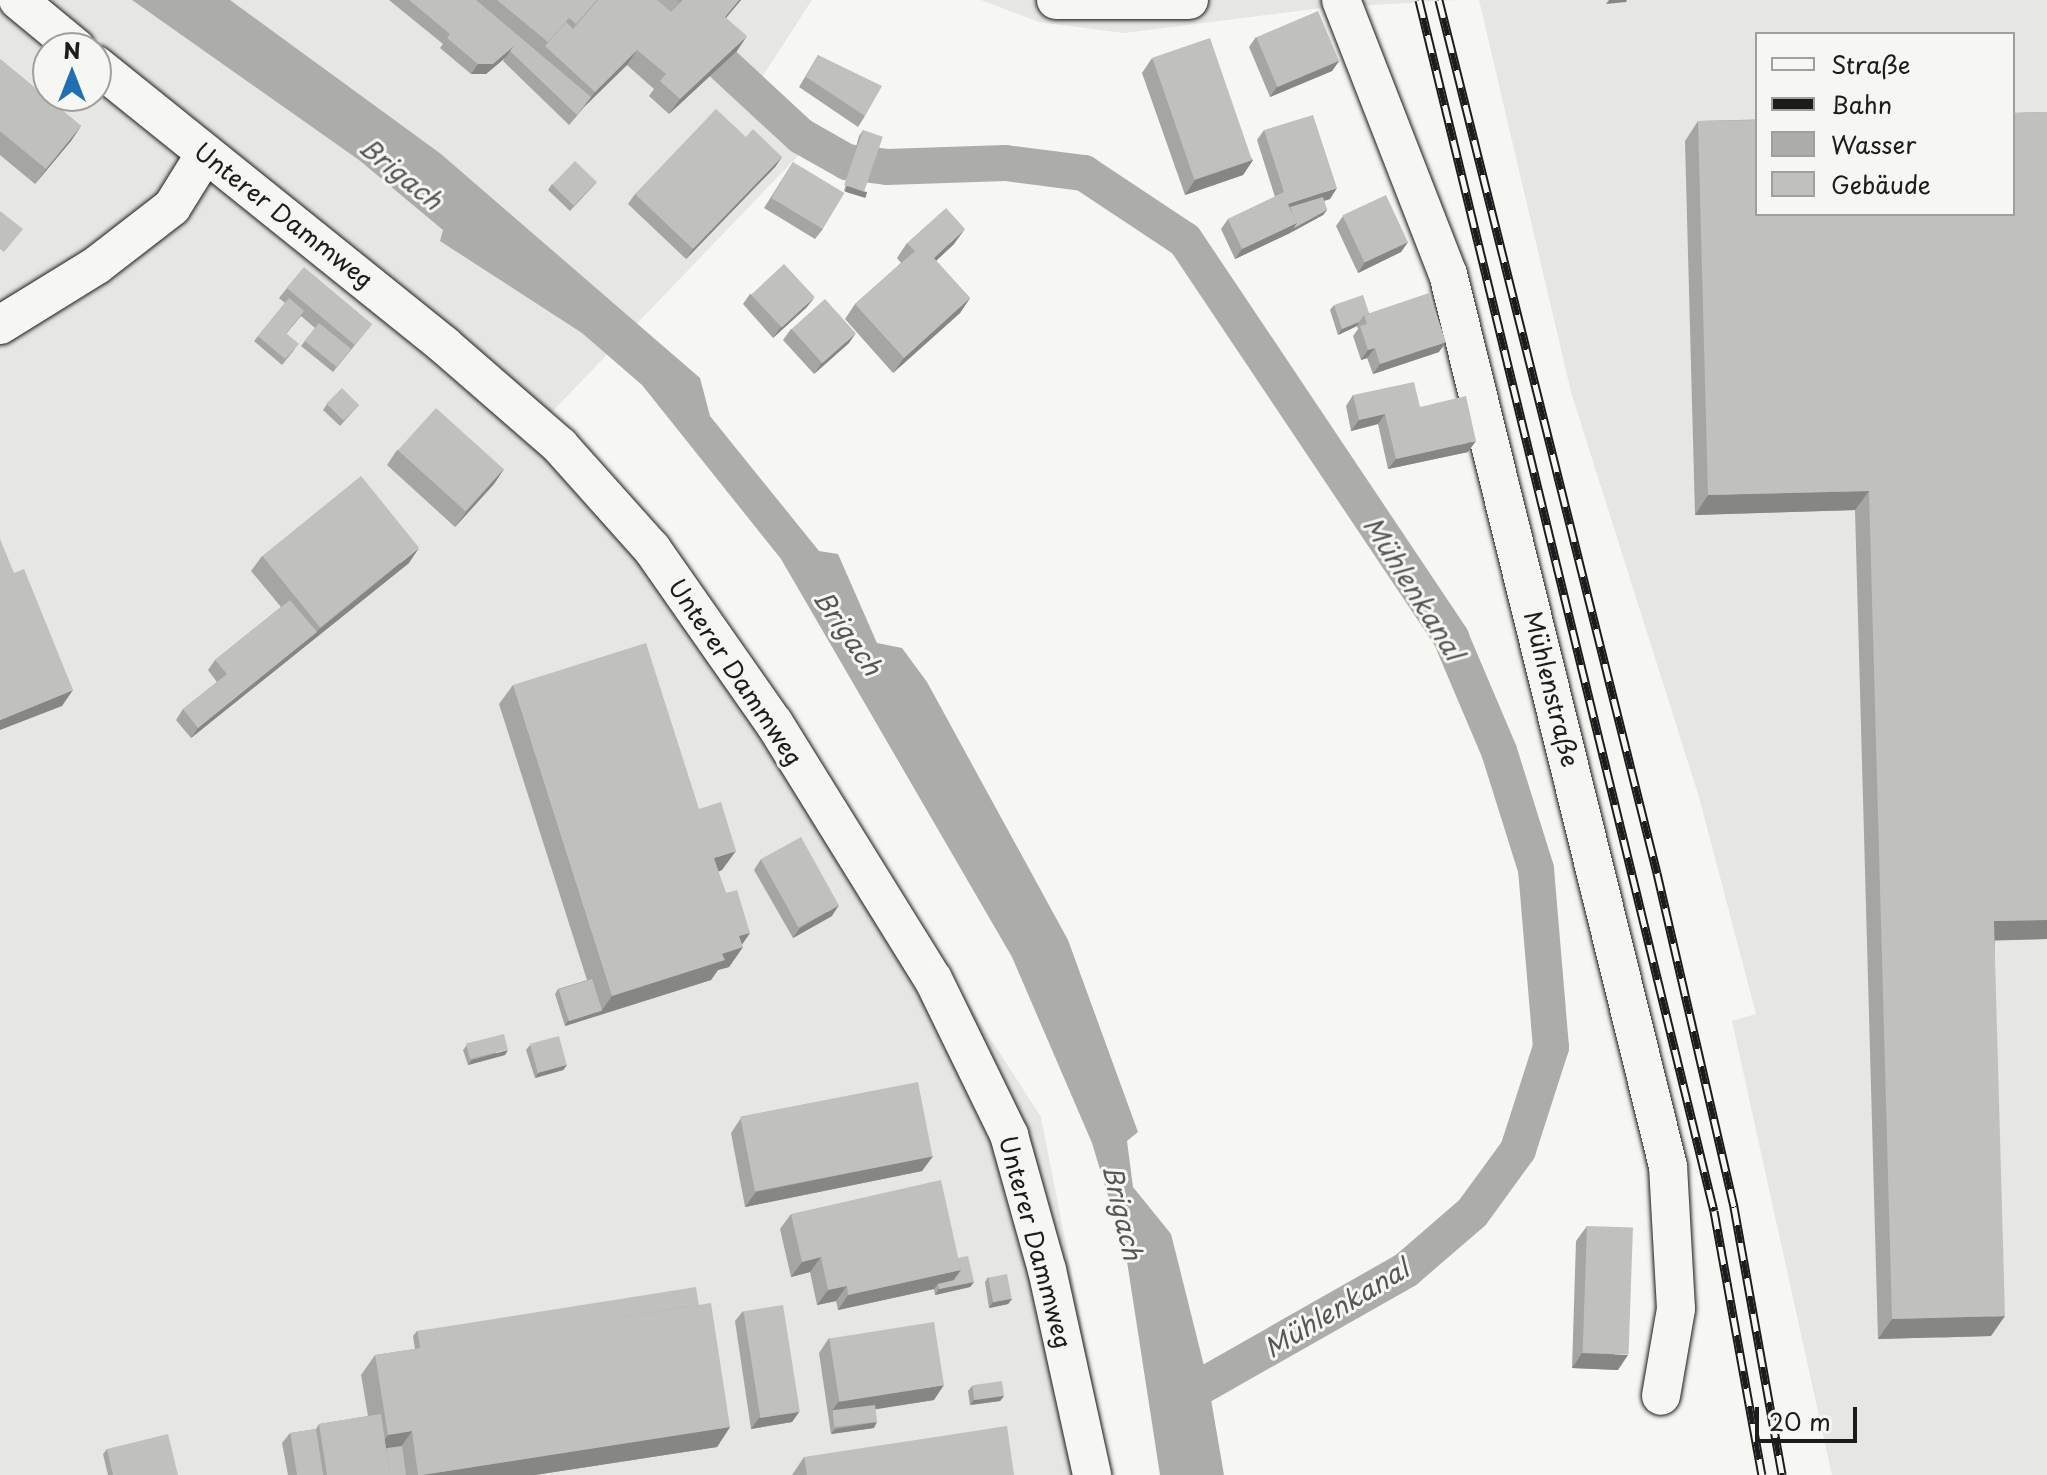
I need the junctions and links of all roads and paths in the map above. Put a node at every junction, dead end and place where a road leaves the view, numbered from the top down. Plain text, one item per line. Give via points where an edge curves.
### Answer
1 (18, 0) edge
2 (1056, 0) edge
3 (1189, 0) edge
4 (1341, 0) edge
5 (57, 32) edge
6 (112, 78) edge
7 (205, 154) junction
8 (0, 325) edge
9 (1661, 1396) dead end
10 (1092, 1475) edge

1 - 5 street
2 - 3 street
4 - 9 street, Mühlenstraße via 1448,274 1668,1166 1676,1309
6 - 7 street, Unterer Dammweg
7 - 8 street via 172,207 97,265
7 - 10 street, Unterer Dammweg via 379,289 560,446 652,549 774,723 933,979 1009,1135 1053,1295

